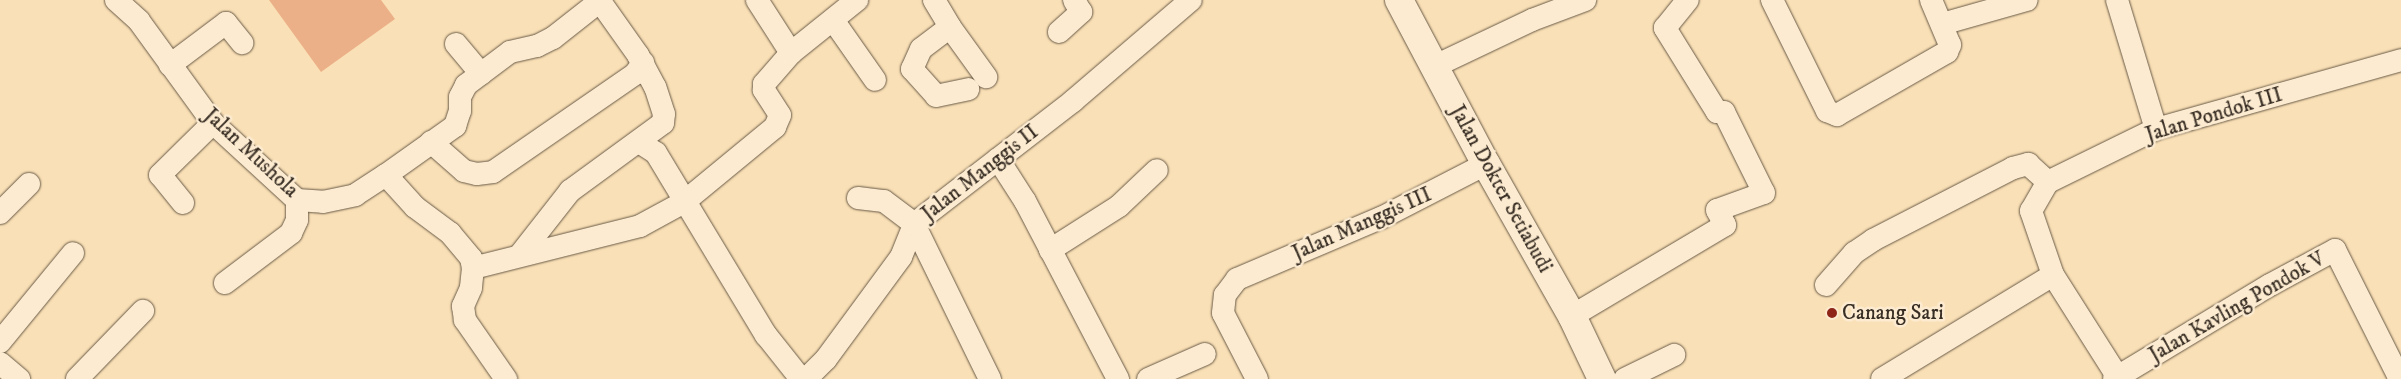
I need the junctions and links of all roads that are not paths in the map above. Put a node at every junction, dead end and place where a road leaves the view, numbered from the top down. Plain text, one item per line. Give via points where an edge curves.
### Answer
1 (116, 0) edge
2 (599, 0) edge
3 (757, 0) edge
4 (857, 0) edge
5 (934, 0) edge
6 (1074, 0) edge
7 (1191, 0) edge
8 (1399, 0) edge
9 (1585, 0) edge
10 (1688, 0) edge
11 (1772, 0) edge
12 (1930, 0) edge
13 (2027, 0) edge
14 (2117, 0) edge
15 (833, 20) junction
16 (1942, 24) junction
17 (950, 27) junction
18 (1059, 32) dead end
19 (242, 43) dead end
20 (456, 44) dead end
21 (792, 53) junction
22 (2401, 60) edge
23 (643, 63) junction
24 (170, 65) junction
25 (1433, 67) junction
26 (481, 74) junction
27 (875, 80) dead end
28 (213, 123) junction
29 (2156, 129) junction
30 (431, 142) junction
31 (639, 142) junction
32 (998, 158) junction
33 (1486, 164) junction
34 (1157, 170) dead end
35 (386, 175) junction
36 (2048, 182) junction
37 (29, 184) dead end
38 (858, 198) dead end
39 (297, 200) junction
40 (684, 202) junction
41 (183, 203) dead end
42 (0, 214) edge
43 (914, 224) junction
44 (1050, 250) junction
45 (73, 254) dead end
46 (519, 256) junction
47 (473, 268) junction
48 (2053, 275) junction
49 (225, 283) dead end
50 (1826, 285) dead end
51 (143, 311) dead end
52 (1572, 316) junction
53 (0, 342) edge
54 (1206, 354) dead end
55 (1674, 355) dead end
56 (0, 363) edge
57 (2397, 376) edge
58 (800, 378) edge
59 (2117, 378) edge
60 (19, 379) edge
61 (77, 379) edge
62 (506, 379) edge
63 (990, 379) edge
64 (1118, 379) edge
65 (1148, 379) edge
66 (1257, 379) edge
67 (1602, 379) edge
68 (1625, 379) edge
69 (1882, 379) edge

1 - 24 street, Jalan Mushola via 139,21
2 - 23 street
2 - 26 street, Jalan Mushola via 553,38 537,46 510,52
3 - 21 street
4 - 15 street
5 - 17 street
6 - 18 street via 1081,12
7 - 32 street, Jalan Manggis II via 1072,101
8 - 25 street, Jalan Dokter Setiabudi
9 - 25 street via 1532,20
10 - 52 street via 1665,28 1717,112 1724,112 1764,193 1718,210 1725,225
11 - 16 street via 1826,111 1837,115 1947,52 1950,45
12 - 16 street
13 - 16 street
14 - 29 street
15 - 21 street
15 - 27 street
17 - 17 street via 921,49 912,69 936,96 977,83
19 - 24 street via 226,23
20 - 26 street
21 - 40 street via 763,87 779,110 779,121
22 - 29 street, Jalan Pondok III
23 - 30 street via 636,74 493,172 477,174 464,171
23 - 31 street via 664,114 663,123
24 - 28 street, Jalan Mushola
25 - 33 street, Jalan Dokter Setiabudi
26 - 30 street, Jalan Mushola via 466,84 460,97 455,126
28 - 39 street, Jalan Mushola
28 - 41 street via 160,175
29 - 36 street, Jalan Pondok III
30 - 35 street, Jalan Mushola
31 - 40 street via 656,153
31 - 46 street via 570,191
32 - 43 street, Jalan Manggis II
32 - 44 street
33 - 52 street, Jalan Dokter Setiabudi
33 - 66 street, Jalan Manggis III via 1381,218 1236,279 1225,294 1223,313
34 - 44 street via 1119,206
35 - 39 street, Jalan Mushola via 355,194 323,202
35 - 47 street via 415,207 450,233 471,258
36 - 48 street via 2031,211
36 - 50 street via 2028,164 2013,168 1873,240 1854,253
37 - 42 street
38 - 43 street via 884,201
39 - 49 street via 297,220 291,233
40 - 46 street via 640,226
40 - 58 street via 766,335
43 - 58 street, Jalan Manggis II via 901,257 826,359
43 - 63 street
44 - 64 street
45 - 53 street
46 - 47 street
47 - 62 street via 471,288 463,306 465,320
48 - 59 street
48 - 69 street
51 - 61 street
52 - 67 street, Jalan Dokter Setiabudi
54 - 65 street
55 - 68 street
56 - 60 street
57 - 59 street, Jalan Kavling Pondok V via 2335,250 2270,285

